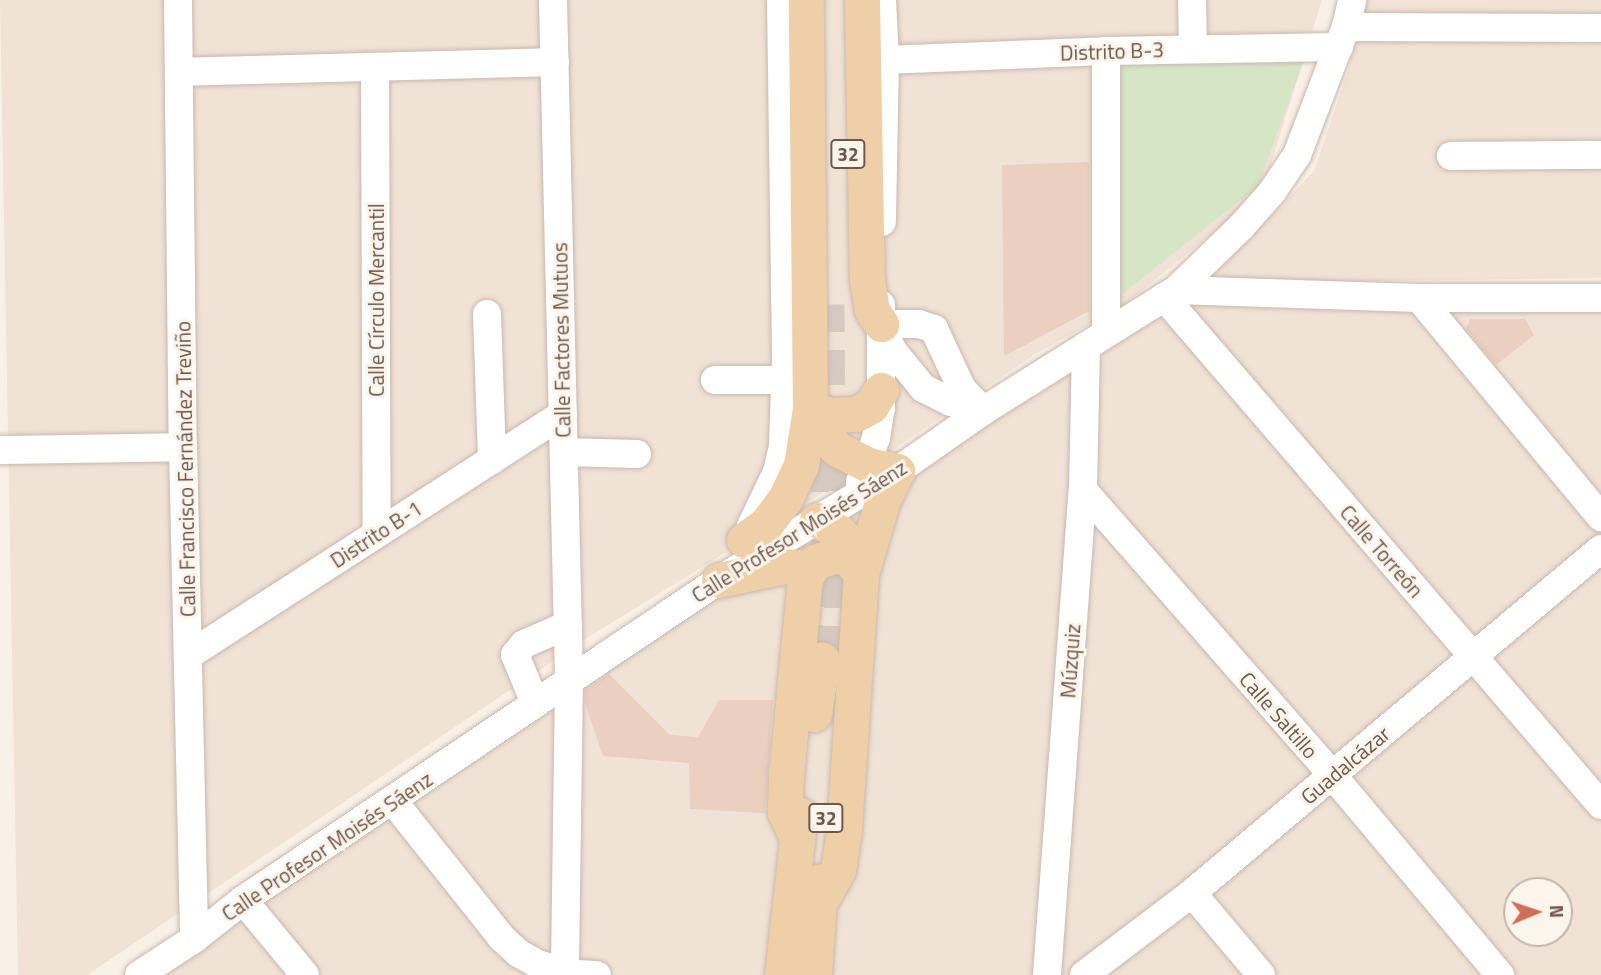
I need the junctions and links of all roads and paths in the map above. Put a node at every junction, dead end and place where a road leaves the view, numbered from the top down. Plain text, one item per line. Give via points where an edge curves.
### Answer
1 (178, 0) edge
2 (553, 0) edge
3 (781, 0) edge
4 (806, 0) edge
5 (824, 0) edge
6 (845, 0) edge
7 (862, 0) edge
8 (882, 0) edge
9 (1192, 0) edge
10 (1346, 25) edge
11 (1601, 27) edge
12 (1193, 49) junction
13 (1105, 51) junction
14 (885, 60) junction
15 (555, 62) junction
16 (375, 68) junction
17 (179, 72) junction
18 (1601, 155) edge
19 (1451, 156) dead end
20 (1170, 294) junction
21 (1419, 298) junction
22 (1601, 299) edge
23 (853, 312) junction
24 (486, 314) dead end
25 (1096, 339) junction
26 (786, 369) junction
27 (715, 380) dead end
28 (881, 390) junction
29 (810, 408) junction
30 (983, 411) junction
31 (563, 414) junction
32 (183, 447) junction
33 (0, 450) edge
34 (564, 452) junction
35 (637, 454) dead end
36 (492, 460) junction
37 (882, 468) junction
38 (1083, 490) junction
39 (1601, 517) edge
40 (817, 520) junction
41 (377, 532) junction
42 (744, 540) junction
43 (1601, 548) edge
44 (861, 574) junction
45 (805, 578) junction
46 (719, 580) junction
47 (568, 625) junction
48 (190, 655) junction
49 (1473, 657) junction
50 (569, 680) junction
51 (536, 703) junction
52 (1333, 776) junction
53 (393, 802) junction
54 (1601, 805) edge
55 (797, 838) junction
56 (1192, 893) junction
57 (243, 900) junction
58 (818, 905) junction
59 (194, 939) junction
60 (565, 974) edge
61 (139, 975) edge
62 (305, 975) edge
63 (597, 975) edge
64 (782, 975) edge
65 (814, 975) edge
66 (1047, 975) edge
67 (1084, 975) edge
68 (1261, 975) edge
69 (1500, 975) edge

1 - 17 street, Calle Francisco Fernández Treviño
2 - 15 street, Calle Factores Mutuos
3 - 26 street
4 - 29 main road
5 - 23 main road, 32
6 - 23 main road, 32
7 - 23 main road via 867,279 873,310
8 - 14 street
9 - 12 street
10 - 11 street, Distrito B-3
10 - 12 street, Distrito B-3
10 - 20 street, Calle Profesor Moisés Sáenz via 1297,155 1249,218
12 - 13 street, Distrito B-3
13 - 14 street, Distrito B-3
13 - 25 street, Múzquiz
14 - 23 street
15 - 16 street
15 - 31 street, Calle Factores Mutuos
16 - 17 street
16 - 41 street, Calle Círculo Mercantil
17 - 32 street, Calle Francisco Fernández Treviño
18 - 19 street
20 - 21 street
20 - 25 street, Calle Profesor Moisés Sáenz
20 - 49 street, Calle Torreón
21 - 22 street
21 - 39 street
23 - 28 street
23 - 30 street via 923,388
23 - 30 street via 934,329 962,388
24 - 36 street
25 - 30 street, Calle Profesor Moisés Sáenz
25 - 38 street, Múzquiz
26 - 27 street
26 - 29 street
26 - 42 street via 783,445 776,472
28 - 29 main road via 871,406 856,414 830,415
28 - 37 street via 876,438
29 - 37 main road via 837,449
29 - 42 main road via 801,465 786,497 766,524
30 - 37 street, Calle Profesor Moisés Sáenz
31 - 34 street, Calle Factores Mutuos
31 - 36 street, Distrito B-1
32 - 33 street
32 - 48 street, Calle Francisco Fernández Treviño
34 - 35 street
34 - 47 street, Calle Factores Mutuos
36 - 41 street, Distrito B-1
37 - 40 street, Calle Profesor Moisés Sáenz via 853,497
37 - 44 main road via 878,514
38 - 52 street, Calle Saltillo
38 - 66 street, Múzquiz
40 - 44 main road via 839,532 853,547
40 - 46 street, Calle Profesor Moisés Sáenz
41 - 48 street, Distrito B-1
42 - 46 street
43 - 49 street, Guadalcázar
44 - 45 main road via 849,559 837,555 815,562
44 - 58 main road via 844,830 838,870
45 - 46 main road via 797,567 784,566
45 - 55 main road via 786,776 785,812
46 - 50 street, Calle Profesor Moisés Sáenz
47 - 50 street, Calle Factores Mutuos
47 - 51 street via 524,644 515,656
48 - 59 street, Calle Francisco Fernández Treviño
49 - 52 street, Guadalcázar
49 - 54 street, Calle Torreón
50 - 51 street, Calle Profesor Moisés Sáenz
50 - 60 street, Calle Factores Mutuos
51 - 53 street, Calle Profesor Moisés Sáenz
52 - 56 street, Guadalcázar
52 - 69 street, Calle Saltillo
53 - 57 street, Calle Profesor Moisés Sáenz
53 - 60 street via 501,937 518,953
55 - 58 main road, 32 via 831,661
55 - 64 main road, 32
56 - 67 street, Guadalcázar
56 - 68 street
57 - 59 street, Calle Profesor Moisés Sáenz
57 - 62 street
58 - 65 main road, 32
59 - 61 street, Calle Profesor Moisés Sáenz
60 - 63 street

